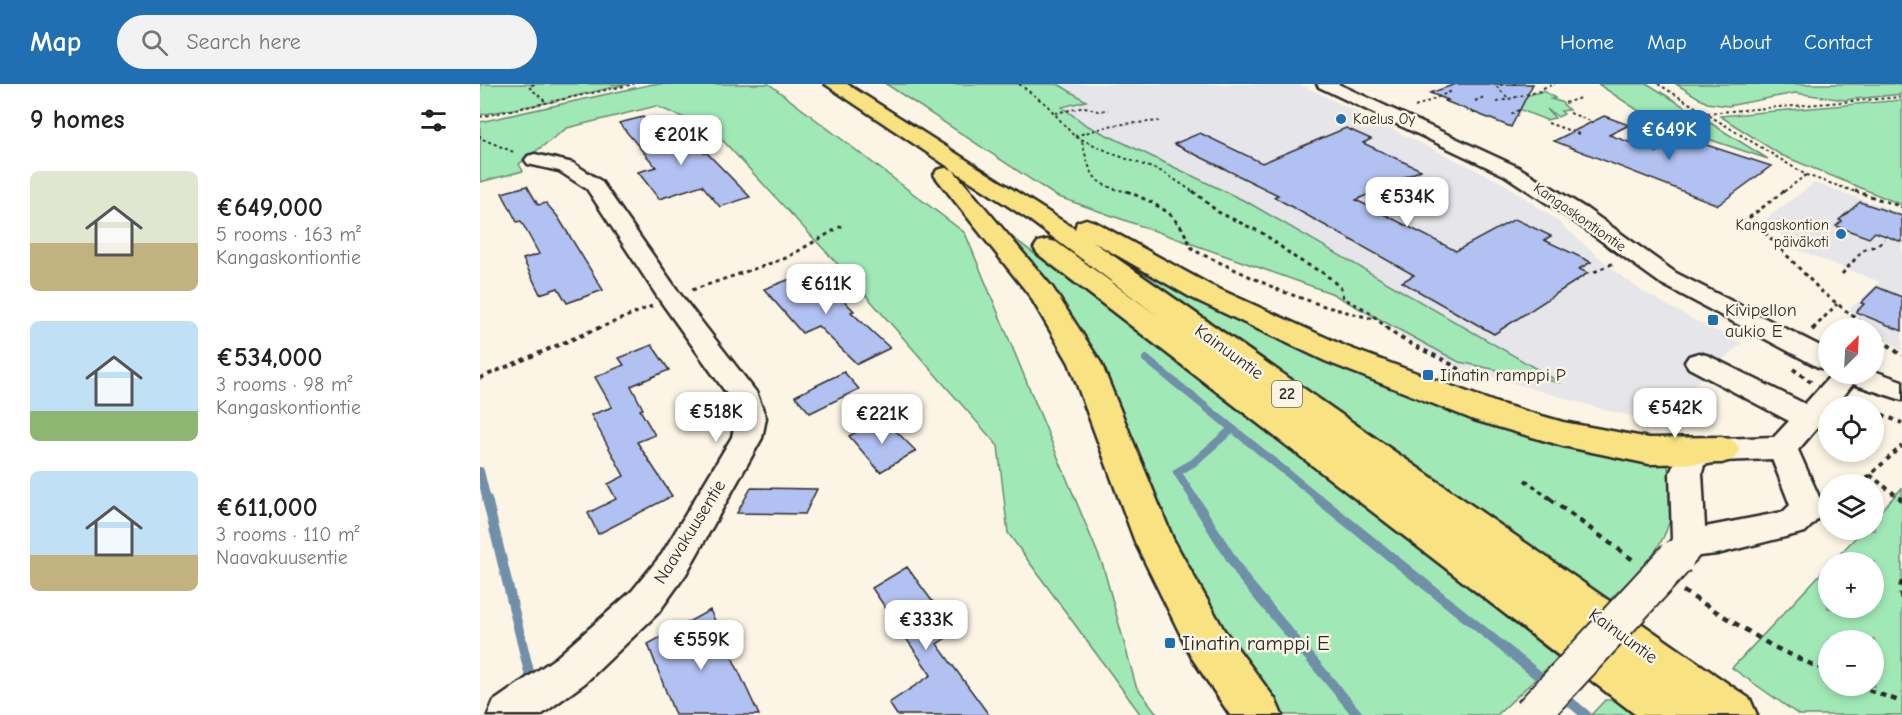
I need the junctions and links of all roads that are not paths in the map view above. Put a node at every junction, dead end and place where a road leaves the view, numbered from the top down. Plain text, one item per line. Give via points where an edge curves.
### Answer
1 (812, 84) edge
2 (834, 84) edge
3 (1325, 84) edge
4 (535, 160) road end
5 (954, 172) junction
6 (1818, 356) edge
7 (1699, 363) dead end
8 (1838, 384) edge
9 (1882, 384) edge
10 (1902, 391) edge
11 (1809, 419) junction
12 (1782, 448) junction
13 (1722, 450) junction
14 (1799, 487) junction
15 (1683, 550) junction
16 (508, 715) edge
17 (1258, 715) edge
18 (1531, 715) edge
19 (1674, 715) edge
20 (1733, 715) edge

1 - 5 highway, Kainuuntie / 22
2 - 5 highway, Kainuuntie / 22
3 - 6 street, Kangaskontiontie via 1511,171 1668,278
4 - 16 street, Naavakuusentie via 566,167 594,185 671,299 746,399 751,418 747,438 674,564 645,602 571,670
5 - 13 highway via 1035,198 1200,291 1336,354 1486,412 1563,434 1649,451
5 - 17 highway via 1042,293 1085,363 1155,542 1208,644
5 - 19 highway, Kainuuntie / 22 via 1029,236
5 - 20 highway, Kainuuntie / 22 via 1040,216
7 - 11 street
8 - 11 street
9 - 10 street
11 - 12 street
12 - 13 street
12 - 14 street
13 - 14 street via 1764,460 1785,472
13 - 15 street via 1692,458 1686,473
14 - 15 street via 1808,508 1793,523
15 - 18 street, bridge

